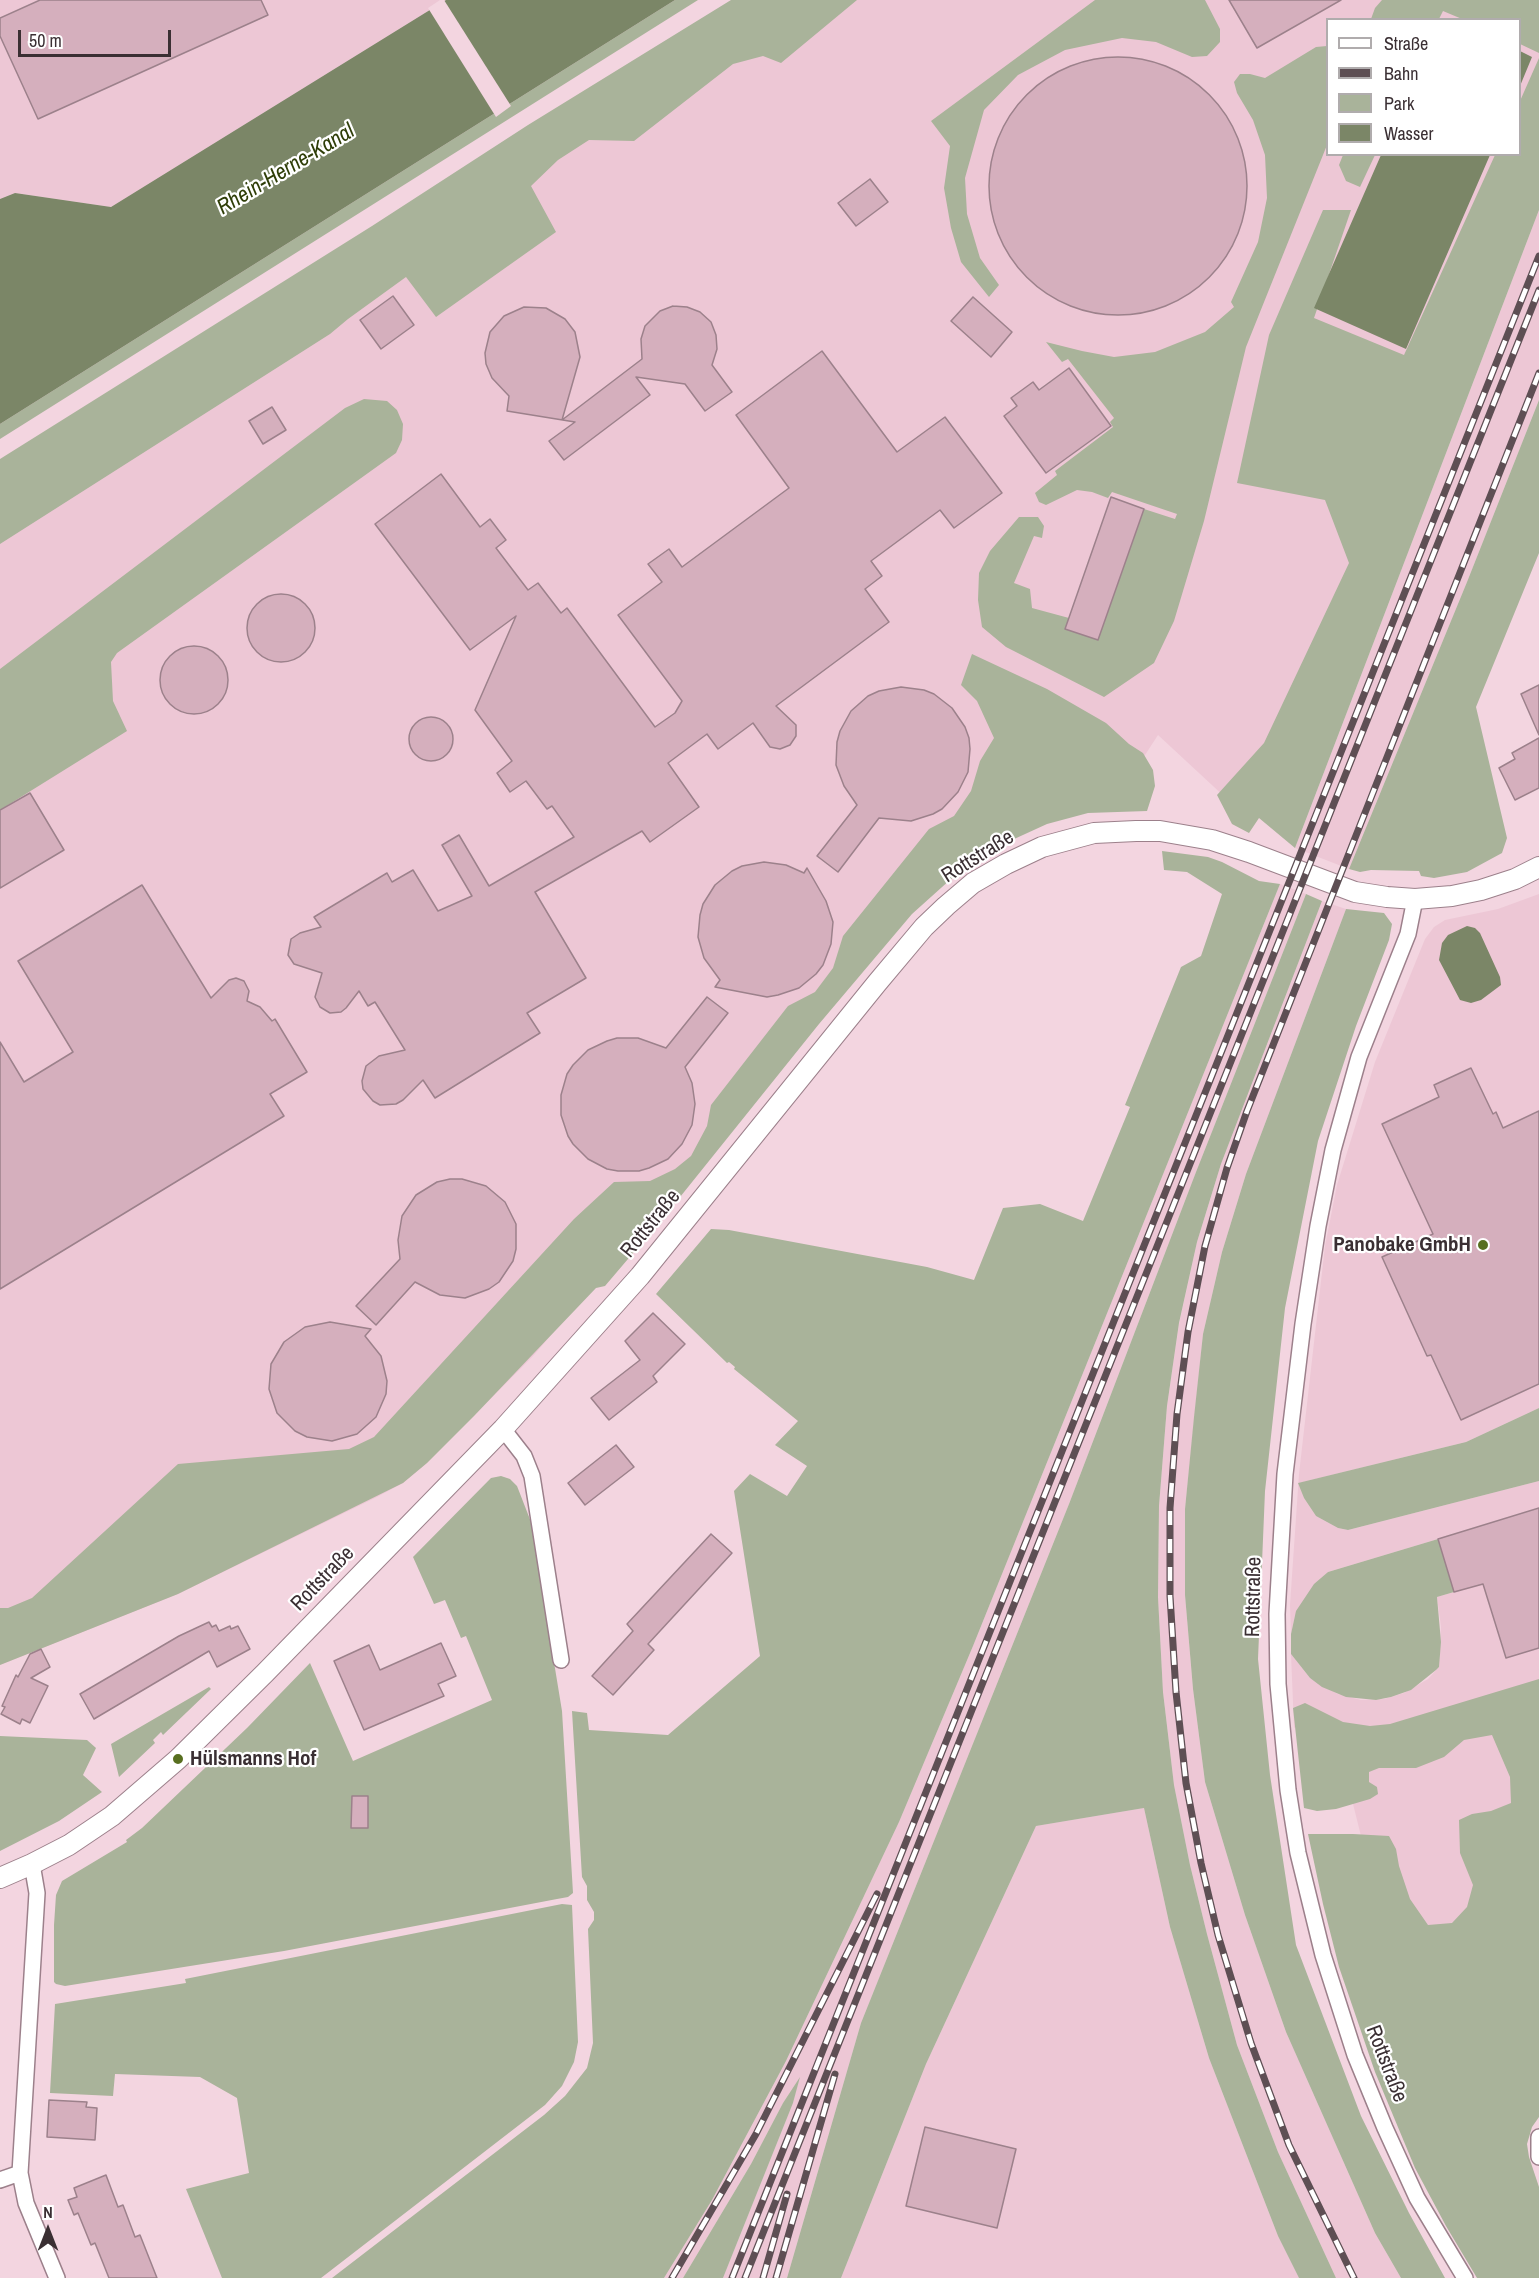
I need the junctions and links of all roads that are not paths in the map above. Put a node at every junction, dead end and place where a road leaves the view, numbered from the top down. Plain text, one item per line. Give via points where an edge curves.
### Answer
1 (1539, 867) edge
2 (1415, 899) junction
3 (503, 1429) junction
4 (561, 1660) dead end
5 (32, 1864) junction
6 (0, 1878) edge
7 (1539, 2137) edge
8 (1539, 2157) edge
9 (20, 2173) junction
10 (0, 2180) edge
11 (57, 2278) edge
12 (1465, 2278) edge

1 - 2 street, Rottstraße via 1481,890
2 - 3 street, Rottstraße via 1355,892 1212,840 1160,831 1094,833 1070,838 1042,846 973,883 924,927 640,1276
2 - 12 street, Rottstraße via 1408,934 1359,1057 1333,1150 1318,1226 1286,1473 1276,1614 1278,1684 1298,1853 1323,1955 1355,2055 1384,2127 1417,2198
3 - 4 street via 524,1456 532,1476
3 - 5 street, Rottstraße via 178,1759 112,1816
5 - 6 street, Rottstraße
5 - 9 street via 37,1893
7 - 8 street
9 - 10 street
9 - 11 street via 26,2203

